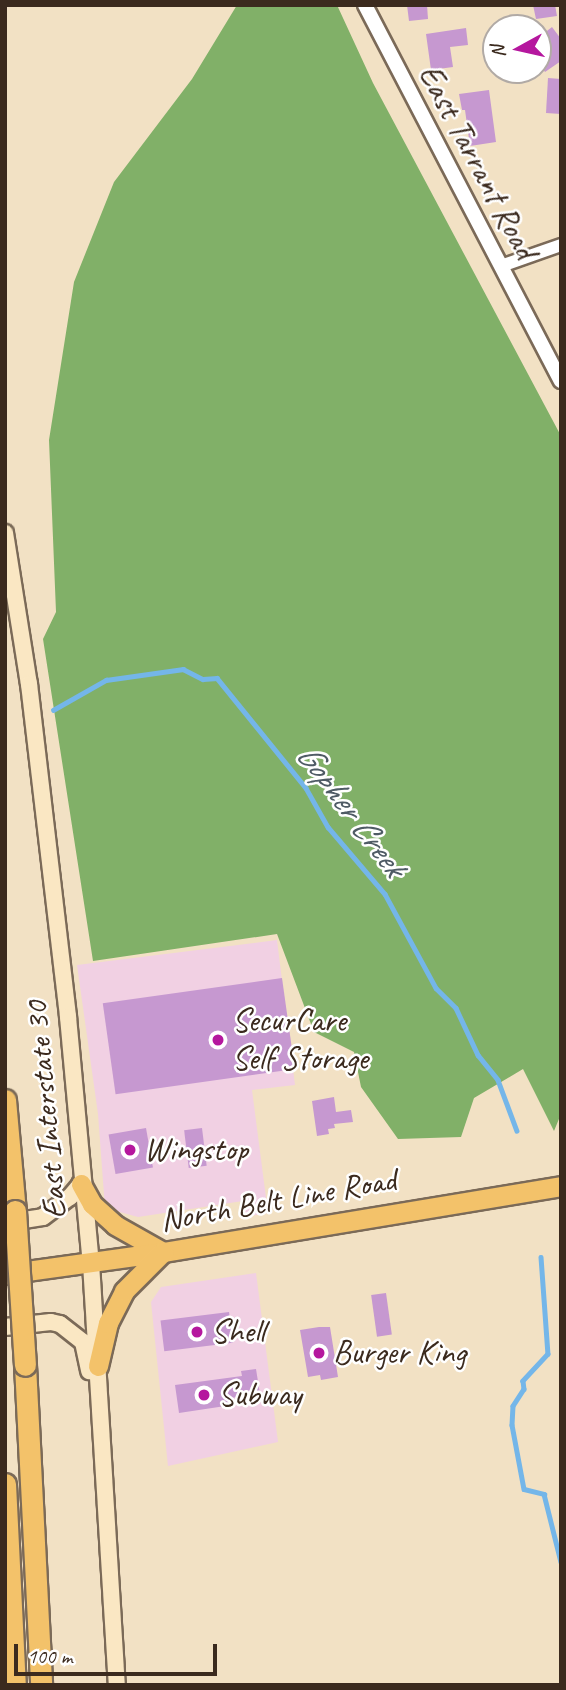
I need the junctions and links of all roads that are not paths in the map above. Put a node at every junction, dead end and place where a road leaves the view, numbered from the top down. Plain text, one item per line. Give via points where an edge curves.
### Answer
1 (365, 5) edge
2 (561, 245) edge
3 (501, 266) junction
4 (561, 381) edge
5 (5, 533) edge
6 (5, 1100) edge
7 (81, 1184) junction
8 (561, 1186) edge
9 (10, 1217) edge
10 (163, 1252) junction
11 (91, 1263) junction
12 (5, 1274) edge
13 (5, 1327) edge
14 (98, 1366) junction
15 (101, 1438) junction
16 (5, 1484) edge
17 (15, 1685) edge
18 (41, 1685) edge
19 (117, 1685) edge

1 - 3 street, East Tarrant Road
2 - 3 street
3 - 4 street, East Tarrant Road
5 - 7 main road, East Interstate 30 via 51,866
6 - 9 highway
7 - 9 main road via 43,1217
7 - 10 main road via 92,1204 115,1225
7 - 11 main road, East Interstate 30
8 - 10 main road, North Belt Line Road
9 - 18 highway, bridge via 26,1365
10 - 11 main road, North Belt Line Road
10 - 14 main road via 124,1291 108,1323
11 - 12 main road, North Belt Line Road
11 - 14 main road, East Interstate 30
13 - 15 main road via 51,1322 83,1342 93,1416
14 - 15 main road, East Interstate 30
15 - 19 main road, East Interstate 30
16 - 17 highway

